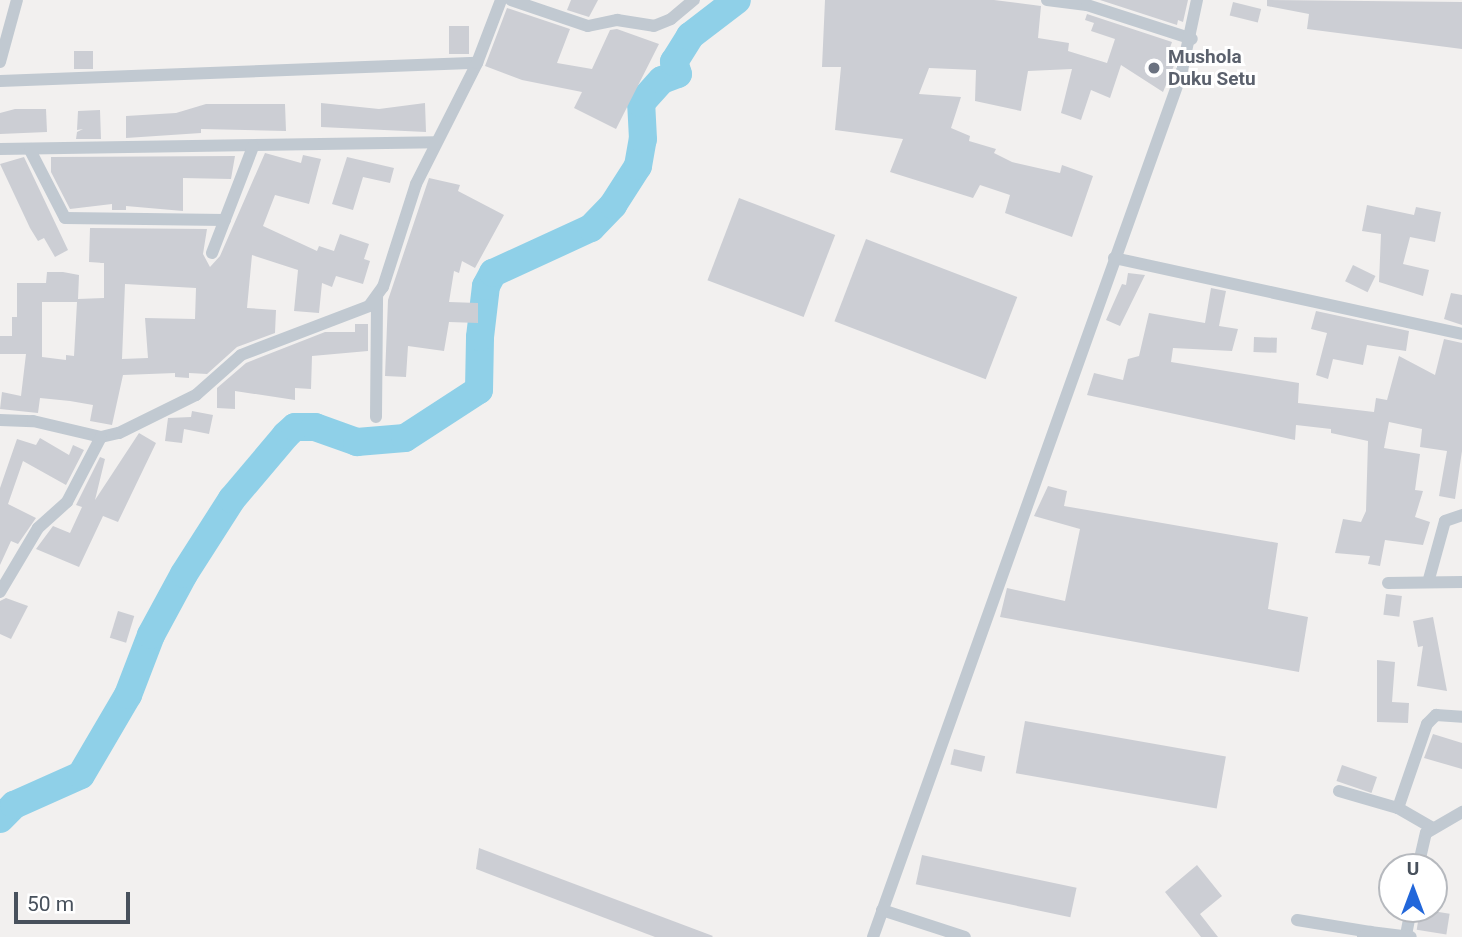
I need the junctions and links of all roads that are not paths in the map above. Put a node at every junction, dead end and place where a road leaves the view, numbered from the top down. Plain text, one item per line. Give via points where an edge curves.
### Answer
1 (17, 0) edge
2 (501, 0) edge
3 (511, 0) edge
4 (694, 0) edge
5 (1047, 0) edge
6 (1197, 0) edge
7 (1192, 39) junction
8 (0, 62) edge
9 (477, 63) junction
10 (0, 81) edge
11 (436, 142) junction
12 (253, 147) junction
13 (0, 149) edge
14 (30, 150) junction
15 (225, 220) junction
16 (212, 253) dead end
17 (1114, 258) junction
18 (377, 297) junction
19 (1462, 334) edge
20 (376, 417) dead end
21 (0, 420) edge
22 (101, 437) junction
23 (1462, 515) edge
24 (1429, 579) junction
25 (1462, 582) edge
26 (1388, 583) dead end
27 (0, 592) edge
28 (1462, 717) edge
29 (1339, 790) dead end
30 (1398, 808) junction
31 (1462, 812) edge
32 (1431, 827) junction
33 (1420, 853) edge
34 (882, 911) junction
35 (1297, 920) dead end
36 (1366, 935) edge
37 (1408, 936) edge
38 (873, 937) edge
39 (965, 937) edge

1 - 8 street
2 - 9 street
3 - 4 street via 588,26 617,20 654,26
5 - 7 street via 1087,5
6 - 7 street
7 - 17 street
9 - 10 street
9 - 11 street
11 - 12 street
11 - 18 street via 416,184
12 - 14 street
12 - 15 street
13 - 14 street
14 - 15 street via 65,218
15 - 16 street
17 - 19 street
17 - 34 street
18 - 20 street
18 - 22 street via 356,312 241,355 196,395
21 - 22 street via 33,421
22 - 27 street via 67,502 38,528
23 - 24 street via 1445,521
24 - 25 street
24 - 26 street
28 - 30 street via 1436,715 1427,724
29 - 30 street
30 - 32 street
31 - 32 street
32 - 33 street
34 - 38 street
34 - 39 street
35 - 36 street
36 - 37 street

